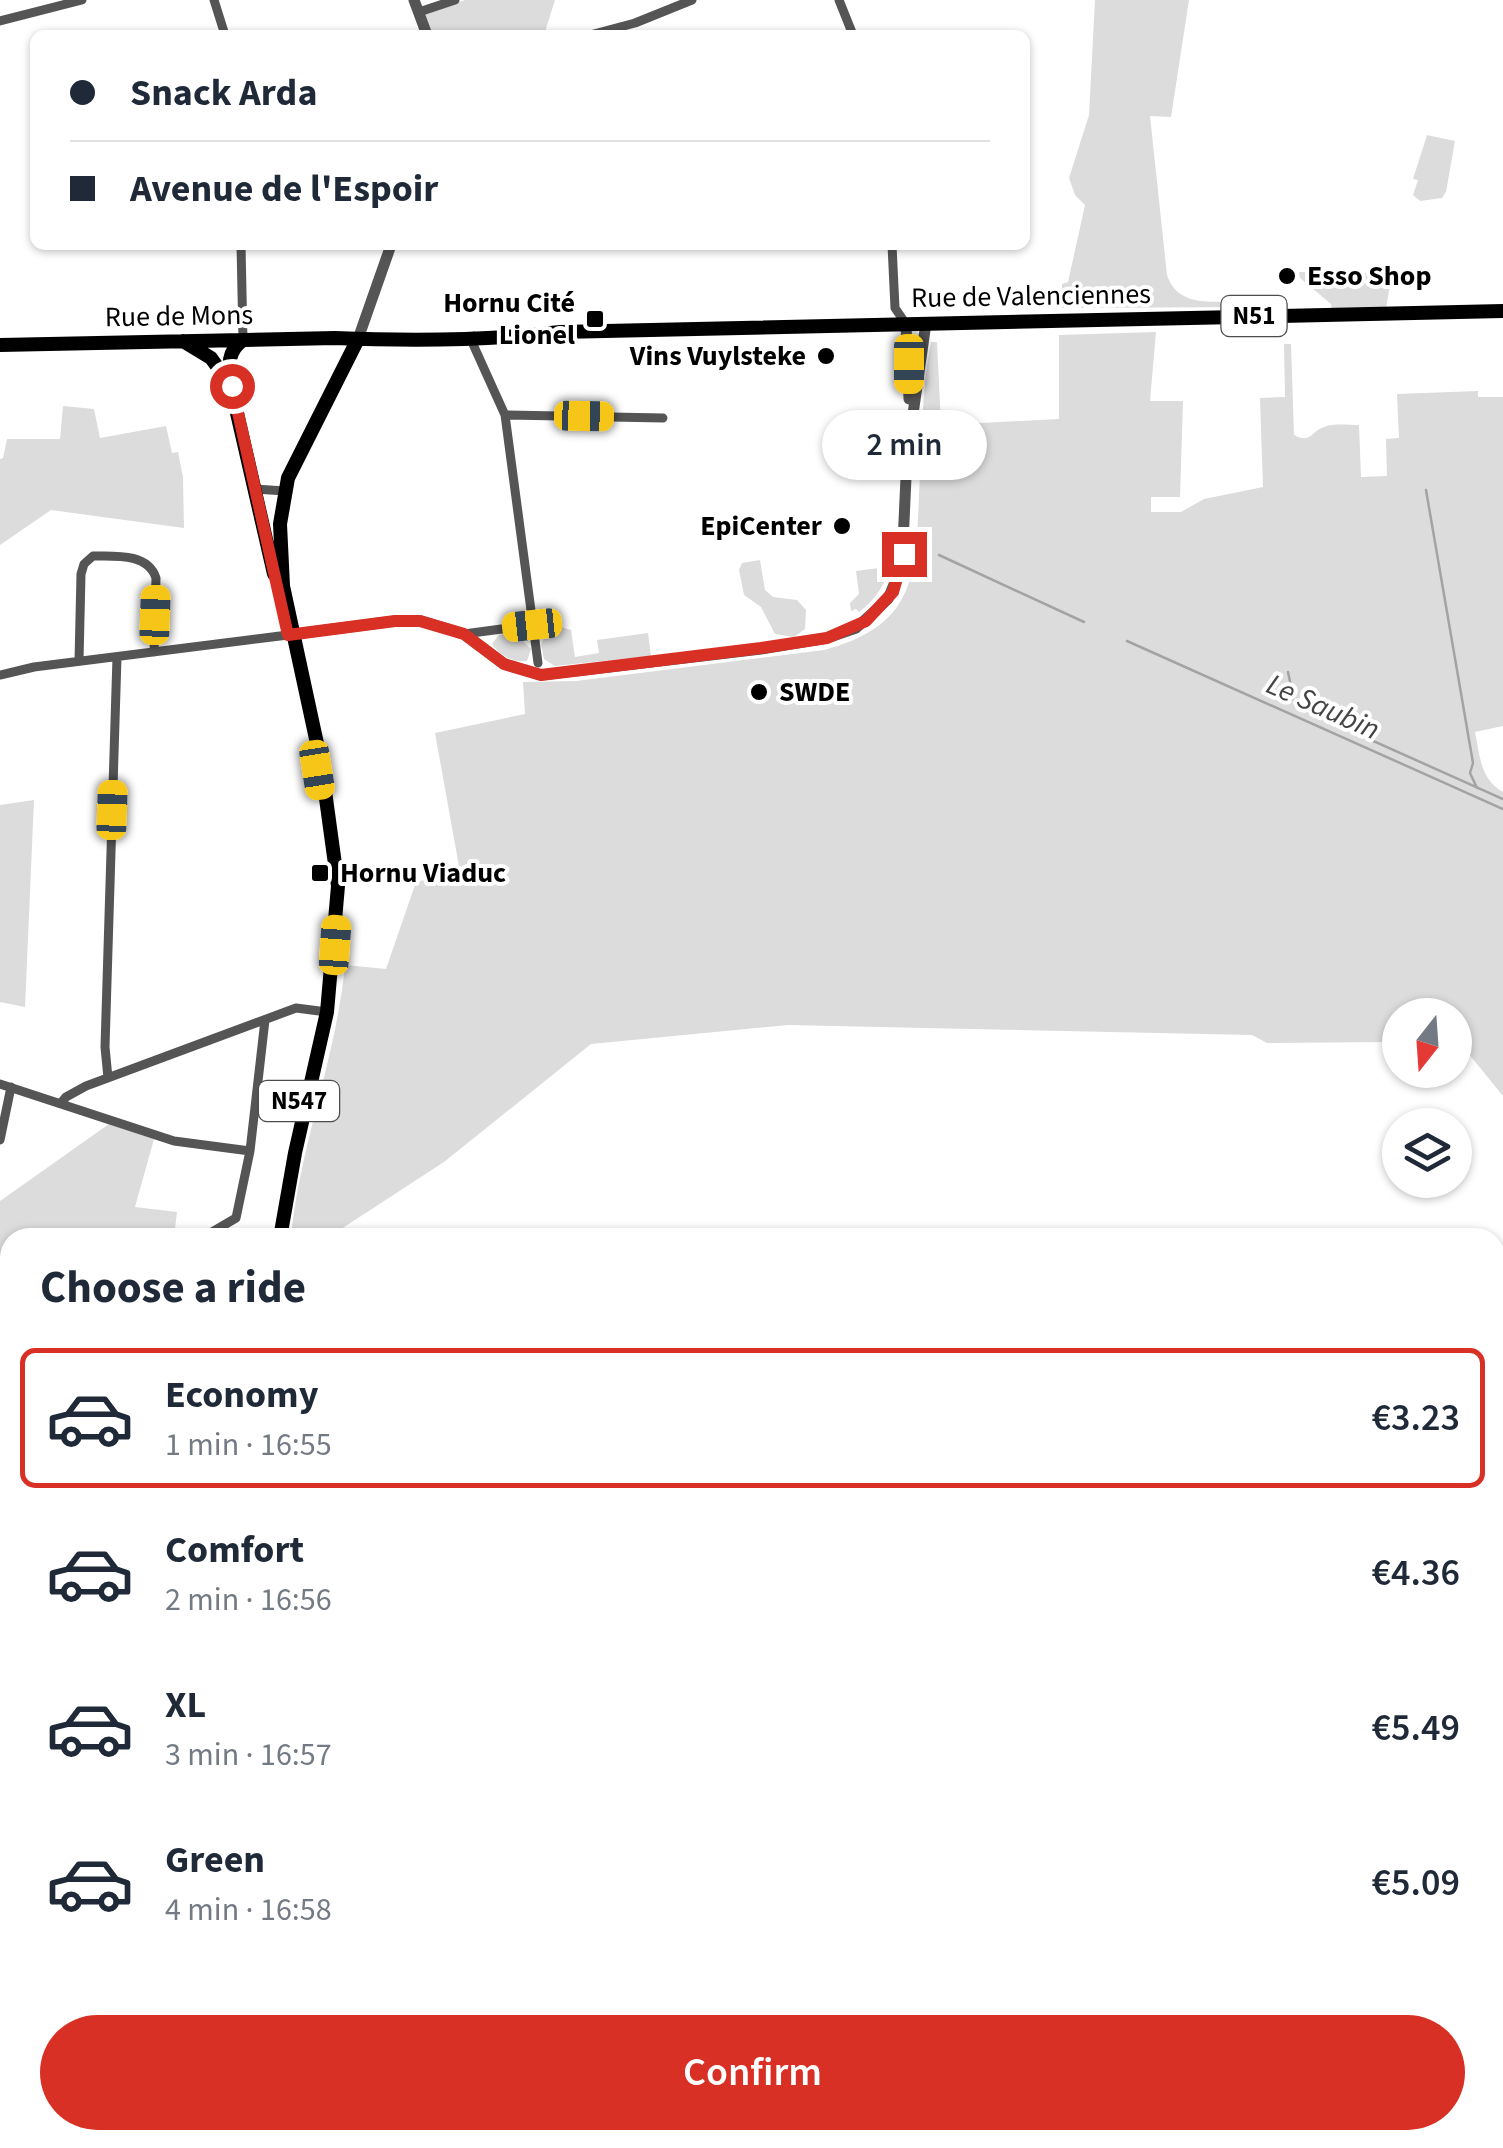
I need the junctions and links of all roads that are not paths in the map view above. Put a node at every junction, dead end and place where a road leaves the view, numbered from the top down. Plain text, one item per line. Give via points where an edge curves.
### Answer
1 (82, 0) edge
2 (214, 0) edge
3 (455, 0) edge
4 (692, 0) edge
5 (839, 0) edge
6 (416, 6) edge
7 (0, 21) edge
8 (223, 30) edge
9 (426, 30) edge
10 (609, 30) edge
11 (851, 30) edge
12 (241, 250) edge
13 (388, 250) edge
14 (892, 250) edge
15 (1503, 312) edge
16 (906, 324) junction
17 (926, 324) junction
18 (508, 328) junction
19 (560, 332) junction
20 (472, 337) junction
21 (358, 339) junction
22 (182, 340) junction
23 (243, 340) junction
24 (0, 345) edge
25 (232, 386) junction
26 (504, 415) junction
27 (662, 418) dead end
28 (912, 418) junction
29 (255, 488) junction
30 (284, 491) junction
31 (532, 625) junction
32 (464, 634) junction
33 (292, 635) junction
34 (154, 652) junction
35 (116, 657) junction
36 (79, 661) junction
37 (538, 663) dead end
38 (0, 675) edge
39 (324, 1011) junction
40 (264, 1020) junction
41 (108, 1078) junction
42 (6, 1085) edge
43 (61, 1103) junction
44 (0, 1140) edge
45 (250, 1151) junction
46 (219, 1228) edge
47 (278, 1228) edge

1 - 7 street
2 - 8 street
3 - 6 street
4 - 10 street
5 - 11 street
6 - 9 street
12 - 23 street
13 - 21 street
14 - 16 street via 896,308
15 - 17 main road, Rue de Valenciennes / N51
16 - 17 main road, Rue de Valenciennes / N51
16 - 19 main road, Rue de Valenciennes / N51
16 - 28 street
17 - 28 street
18 - 19 main road, Rue de Valenciennes / N51
18 - 20 street
18 - 21 main road, Rue de Valenciennes / N51 via 374,332
19 - 20 main road, Rue de Valenciennes / N51
20 - 21 main road, Rue de Valenciennes / N51
20 - 26 street
21 - 23 main road, Rue de Mons / N51
21 - 30 main road, N547
22 - 23 main road, Rue de Mons / N51
22 - 24 main road, Rue de Mons / N51
22 - 25 main road via 212,358
23 - 25 main road via 230,356
25 - 29 main road, N547
26 - 27 street
26 - 31 street
28 - 32 street via 901,571 888,599 856,628 761,648 541,675 504,664
29 - 30 street
29 - 33 main road, N547
30 - 33 main road, N547 via 278,542
31 - 32 street
31 - 37 street
32 - 33 street via 415,620
33 - 34 street
33 - 39 main road, N547 via 328,848
34 - 35 street
34 - 36 street via 153,568 145,561 93,556 80,574
35 - 36 street
35 - 41 street
36 - 38 street
39 - 40 street via 296,1008
39 - 47 main road, N547
40 - 41 street
40 - 45 street
41 - 43 street
42 - 43 street
42 - 44 street
43 - 45 street via 174,1141
45 - 46 street via 236,1218

